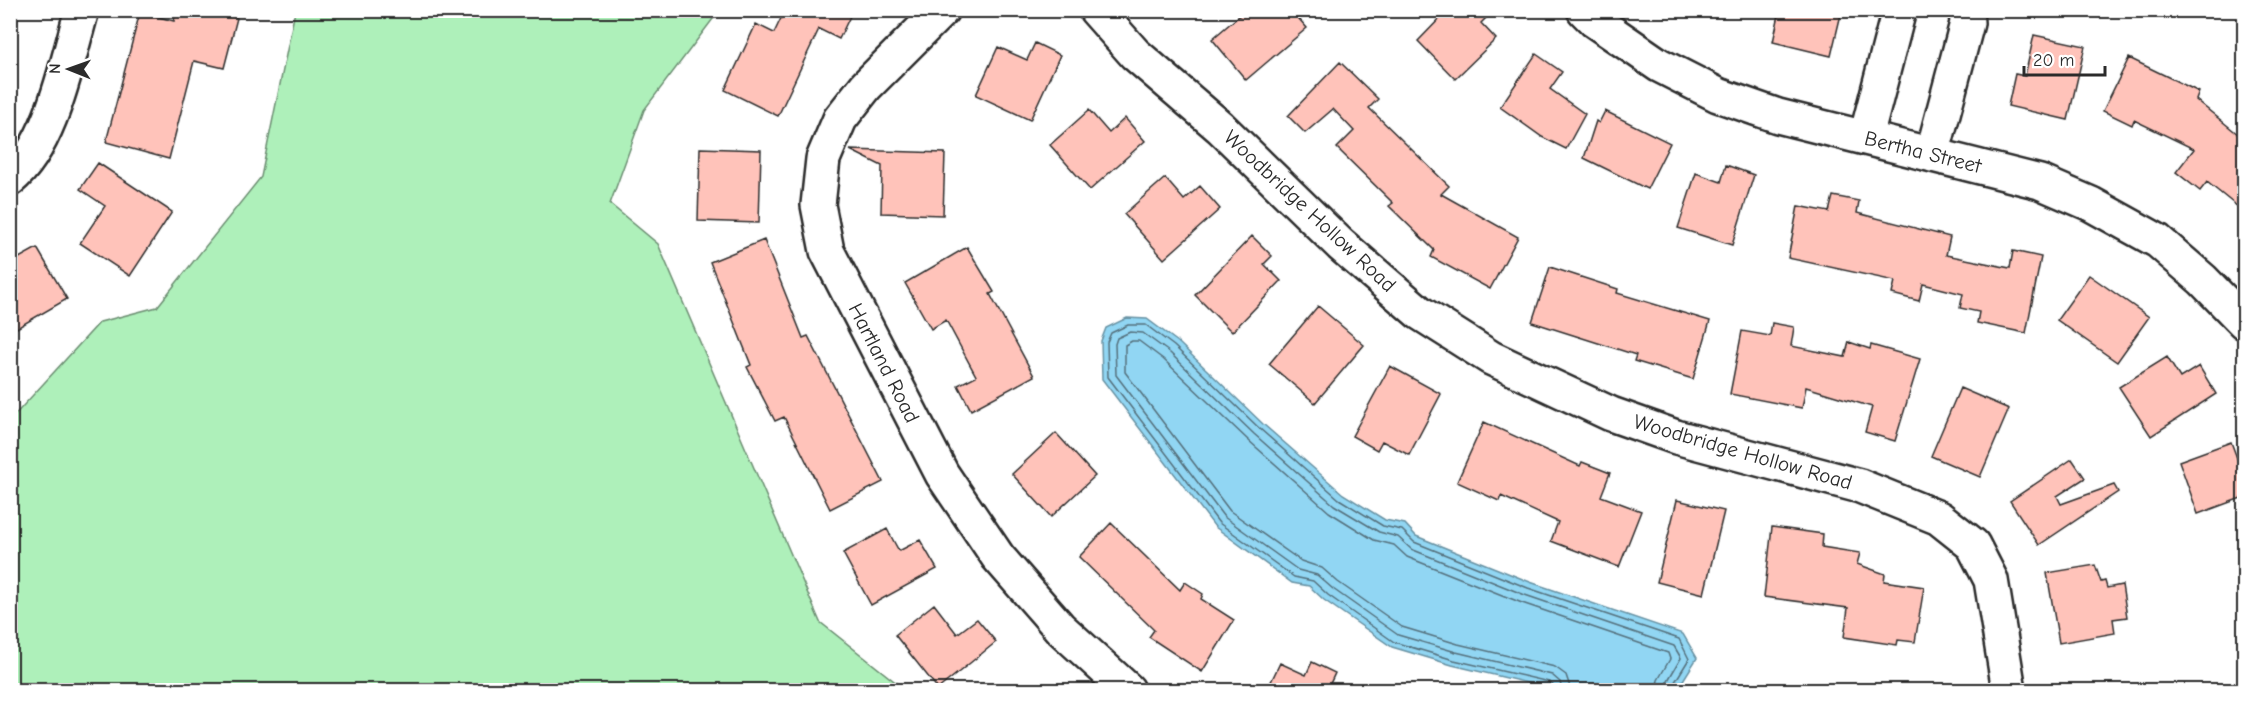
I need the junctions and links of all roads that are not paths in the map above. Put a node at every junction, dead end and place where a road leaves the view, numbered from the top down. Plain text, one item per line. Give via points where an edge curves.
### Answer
1 (82, 10) edge
2 (942, 10) edge
3 (1096, 10) edge
4 (1584, 10) edge
5 (1899, 10) edge
6 (1966, 10) edge
7 (1866, 138) junction
8 (1932, 155) junction
9 (10, 179) edge
10 (2244, 322) edge
11 (1128, 690) edge
12 (2009, 690) edge

1 - 9 street via 49,121 36,150
2 - 11 street, Hartland Road via 866,86 840,119 823,159 818,205 827,251 942,474 991,548 1060,628
3 - 12 street, Woodbridge Hollow Road via 1135,54 1220,127 1341,245 1420,313 1491,358 1611,414 1666,434 1860,486 1939,518 1973,545 1991,580
4 - 7 street, Bertha Street via 1659,65 1718,95 1778,116
5 - 7 street
6 - 8 street via 1967,23
7 - 8 street, Bertha Street
8 - 10 street, Bertha Street via 2040,182 2091,204 2157,242 2204,280

